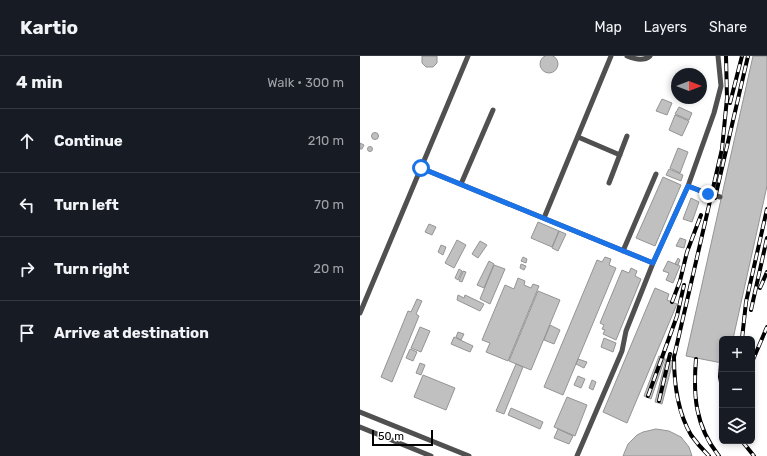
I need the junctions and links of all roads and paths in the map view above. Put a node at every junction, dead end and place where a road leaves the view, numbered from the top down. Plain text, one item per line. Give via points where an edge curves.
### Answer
1 (468, 56) edge
2 (611, 56) edge
3 (627, 56) edge
4 (650, 56) edge
5 (718, 56) edge
6 (493, 110) dead end
7 (627, 136) dead end
8 (578, 137) junction
9 (620, 154) junction
10 (421, 168) junction
11 (656, 174) dead end
12 (461, 184) junction
13 (609, 184) dead end
14 (688, 186) junction
15 (720, 197) dead end
16 (544, 218) junction
17 (623, 251) junction
18 (653, 263) junction
19 (360, 313) edge
20 (360, 412) edge
21 (360, 427) edge
22 (431, 456) edge
23 (469, 456) edge
24 (577, 456) edge

1 - 10 lane
2 - 8 lane
3 - 4 lane via 639,59
5 - 14 lane via 721,86
6 - 12 lane
7 - 9 lane
8 - 9 lane
8 - 16 lane
9 - 13 lane
10 - 12 lane
10 - 19 lane
11 - 17 lane
12 - 16 lane
14 - 15 lane
14 - 18 lane
16 - 17 lane
17 - 18 lane
18 - 24 lane via 626,331 622,351
20 - 23 lane
21 - 22 lane

